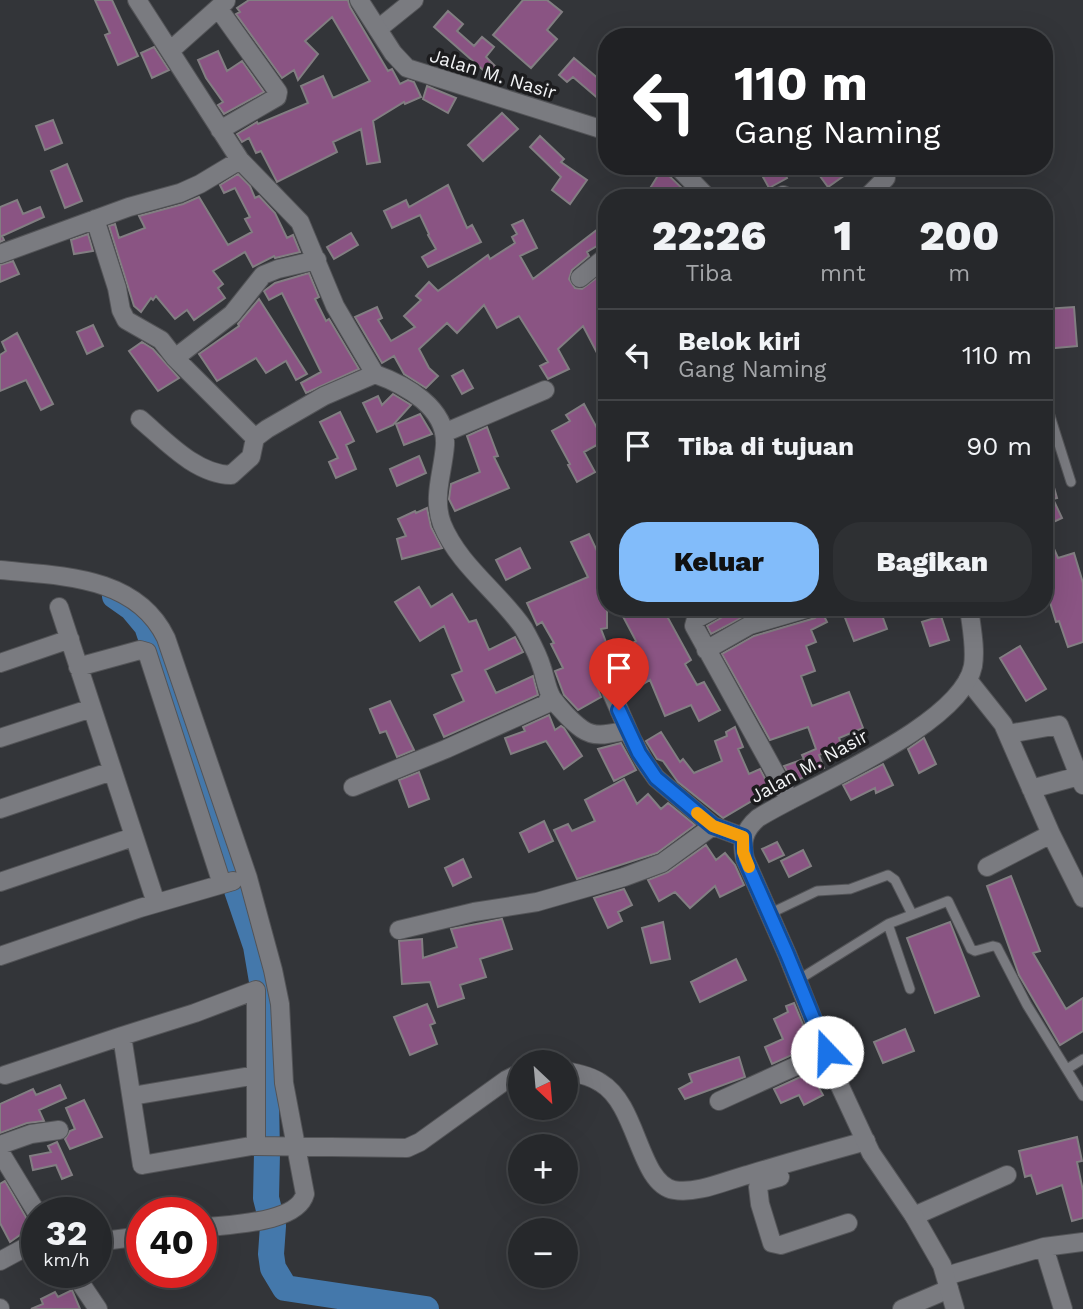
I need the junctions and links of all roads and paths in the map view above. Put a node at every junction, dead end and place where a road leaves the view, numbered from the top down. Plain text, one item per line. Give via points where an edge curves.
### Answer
1 (137, 0) edge
2 (359, 0) edge
3 (414, 0) edge
4 (223, 4) edge
5 (378, 29) junction
6 (171, 50) junction
7 (598, 128) edge
8 (220, 130) junction
9 (240, 160) junction
10 (685, 175) edge
11 (886, 178) dead end
12 (697, 189) edge
13 (875, 189) edge
14 (95, 219) junction
15 (0, 254) edge
16 (317, 260) junction
17 (598, 263) edge
18 (580, 278) dead end
19 (175, 359) junction
20 (376, 374) junction
21 (545, 390) dead end
22 (140, 419) dead end
23 (1053, 425) edge
24 (444, 433) junction
25 (256, 438) junction
26 (1071, 482) dead end
27 (0, 570) edge
28 (59, 607) dead end
29 (703, 616) edge
30 (781, 616) edge
31 (970, 616) edge
32 (69, 639) junction
33 (706, 650) junction
34 (0, 663) edge
35 (78, 667) junction
36 (601, 669) dead end
37 (968, 680) junction
38 (550, 696) junction
39 (92, 708) junction
40 (628, 730) junction
41 (1008, 734) junction
42 (0, 738) edge
43 (112, 771) junction
44 (1081, 780) edge
45 (353, 787) dead end
46 (1031, 789) junction
47 (790, 800) junction
48 (0, 809) edge
49 (713, 826) junction
50 (1051, 834) junction
51 (133, 837) junction
52 (743, 837) junction
53 (987, 867) dead end
54 (235, 881) junction
55 (0, 882) edge
56 (1083, 898) edge
57 (156, 904) junction
58 (769, 914) junction
59 (912, 914) junction
60 (888, 924) junction
61 (398, 930) dead end
62 (0, 956) edge
63 (798, 980) junction
64 (910, 989) dead end
65 (122, 1036) junction
66 (827, 1052) junction
67 (1083, 1059) edge
68 (1067, 1069) junction
69 (578, 1074) edge
70 (5, 1075) dead end
71 (256, 1075) junction
72 (508, 1079) edge
73 (132, 1096) junction
74 (1083, 1096) edge
75 (719, 1101) dead end
76 (59, 1130) dead end
77 (0, 1145) edge
78 (255, 1146) junction
79 (297, 1146) junction
80 (869, 1147) junction
81 (0, 1152) edge
82 (1007, 1175) dead end
83 (27, 1197) edge
84 (914, 1216) junction
85 (848, 1223) dead end
86 (217, 1226) edge
87 (1083, 1242) edge
88 (1044, 1247) junction
89 (21, 1250) edge
90 (0, 1261) edge
91 (947, 1282) junction
92 (84, 1288) edge
93 (99, 1309) edge
94 (902, 1309) edge
95 (955, 1309) edge
96 (1063, 1309) edge

1 - 6 street
2 - 5 street, Jalan M. Nasir
3 - 5 street
4 - 6 street
4 - 8 street via 278,92 277,97
5 - 7 street, Jalan M. Nasir via 400,62 415,72
6 - 8 street
8 - 9 street
9 - 14 street via 180,193
9 - 16 street via 296,216
10 - 12 street
11 - 13 street
14 - 15 street
14 - 19 street via 124,317 161,341
16 - 19 street via 263,275 232,314
16 - 20 street via 335,306
17 - 18 street
19 - 25 street
20 - 24 street via 396,381 422,400
20 - 25 street via 296,410
21 - 24 street
22 - 25 street via 191,461 224,474 235,473 251,457
23 - 26 lane
24 - 38 street via 437,502 442,524 460,554 523,628 538,656
27 - 54 street via 97,583 127,597 159,625
28 - 32 street
29 - 33 street via 694,626
30 - 33 street via 750,625
31 - 37 street via 974,653
32 - 34 street
32 - 35 street
33 - 47 street
35 - 39 street
35 - 54 street via 146,652
36 - 40 street
37 - 41 street
37 - 47 street, Jalan M. Nasir via 955,700 922,725
38 - 40 street via 588,733
38 - 45 street via 547,703
39 - 42 street
39 - 43 street
40 - 49 street via 656,778
41 - 44 street via 1059,725
41 - 46 street
43 - 48 street
43 - 51 street
44 - 46 street
46 - 50 street
47 - 52 street, Jalan M. Nasir via 758,818
49 - 52 street
49 - 61 street via 672,857 633,874 537,902
50 - 53 street
50 - 56 street
51 - 55 street
51 - 57 street
52 - 58 street via 745,859
54 - 57 street
54 - 79 street via 278,991 285,1083
57 - 62 street
58 - 59 lane via 817,891 850,889 888,875
58 - 63 street
59 - 60 lane
59 - 68 lane via 946,900 970,947 975,951 997,947
60 - 63 lane
60 - 64 lane
63 - 66 street
65 - 70 street
65 - 71 street via 256,990
65 - 73 street
66 - 75 street
66 - 80 street
67 - 68 lane
68 - 74 lane
69 - 80 street via 600,1082 615,1095 650,1171 656,1181 671,1189 688,1190
71 - 73 street
71 - 78 street
72 - 79 street via 407,1148
73 - 78 street via 142,1165
76 - 77 street
78 - 79 street
79 - 86 street via 305,1194 300,1205 271,1218
80 - 84 street
80 - 85 street via 758,1185 770,1240 775,1244
81 - 83 street
82 - 84 street
84 - 91 street
87 - 88 street
88 - 91 street
88 - 96 street
89 - 90 street
91 - 94 street
91 - 95 street
92 - 93 street

